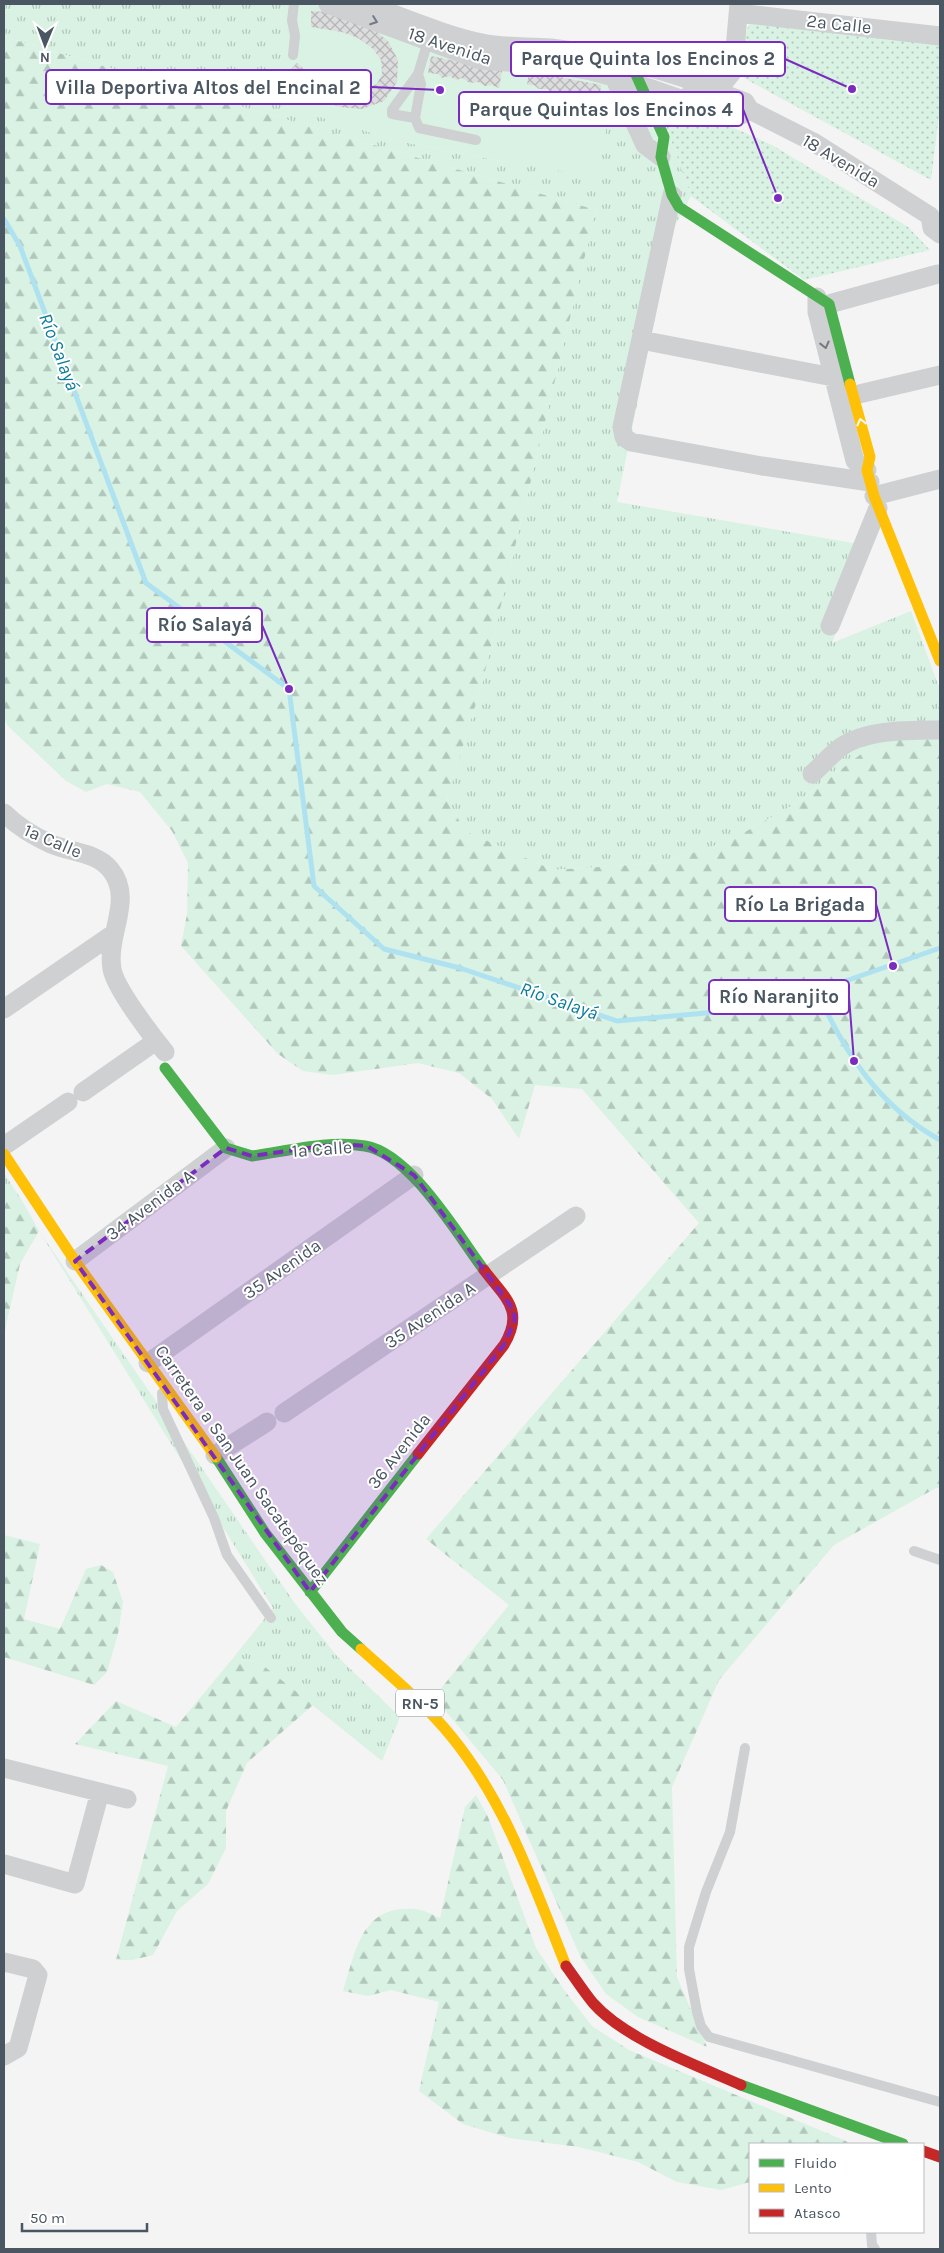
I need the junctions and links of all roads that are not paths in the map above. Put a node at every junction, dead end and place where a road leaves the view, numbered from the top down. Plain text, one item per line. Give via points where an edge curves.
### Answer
1 (294, 4) edge
2 (328, 4) edge
3 (366, 4) edge
4 (738, 8) edge
5 (940, 36) edge
6 (428, 41) junction
7 (293, 55) dead end
8 (604, 56) junction
9 (630, 61) junction
10 (418, 74) junction
11 (613, 76) junction
12 (642, 85) junction
13 (710, 92) junction
14 (415, 118) junction
15 (476, 140) dead end
16 (661, 157) junction
17 (672, 195) junction
18 (935, 216) edge
19 (940, 234) edge
20 (938, 274) dead end
21 (823, 300) junction
22 (641, 340) junction
23 (940, 375) edge
24 (833, 377) junction
25 (847, 397) junction
26 (940, 479) edge
27 (872, 489) junction
28 (830, 626) dead end
29 (940, 661) edge
30 (940, 730) edge
31 (812, 774) dead end
32 (4, 812) edge
33 (113, 934) junction
34 (4, 1009) edge
35 (162, 1054) junction
36 (226, 1148) junction
37 (5, 1160) edge
38 (414, 1175) junction
39 (576, 1216) dead end
40 (75, 1261) junction
41 (488, 1276) junction
42 (513, 1330) joint
43 (148, 1363) junction
44 (161, 1382) junction
45 (284, 1413) dead end
46 (267, 1422) dead end
47 (215, 1455) junction
48 (914, 1552) dead end
49 (940, 1560) edge
50 (310, 1592) junction
51 (271, 1618) dead end
52 (745, 1748) dead end
53 (4, 1768) edge
54 (100, 1792) junction
55 (127, 1799) dead end
56 (4, 1864) edge
57 (4, 1962) edge
58 (4, 2056) edge
59 (940, 2102) edge
60 (896, 2143) edge
61 (924, 2151) edge
62 (940, 2158) edge
63 (870, 2233) edge
64 (875, 2249) edge

1 - 7 lane
2 -> 6 street, 18 Avenida
3 - 8 street, 18 Avenida via 482,43
4 - 5 street, 2a Calle
4 - 13 street via 733,71
6 - 10 lane
6 - 11 street, 18 Avenida via 480,60 562,66
8 - 9 street, 18 Avenida
8 - 11 street
9 - 12 street
9 - 13 street, 18 Avenida
10 - 14 lane via 422,84
10 - 14 lane via 392,112
11 - 12 street, 18 Avenida
11 - 16 street via 645,145
12 - 13 street, 18 Avenida via 692,103 703,111
12 - 16 street via 664,137
13 - 18 street, 18 Avenida via 741,116 750,110 815,143
14 - 15 lane via 419,128
16 - 17 street
17 - 21 street via 688,215
17 - 22 street
18 - 19 street via 932,228
20 - 21 street
21 -> 24 street via 817,312
21 - 25 street
22 - 24 street
22 - 27 street via 622,427 624,437 631,442
23 - 25 street
24 - 25 street
25 - 27 street via 855,461
26 - 27 street
27 - 28 street
27 - 29 street
30 - 31 street via 863,736 835,752
32 - 33 street, 1a Calle via 17,826 51,844 77,851 110,868 120,886 121,903
33 - 34 street
33 - 35 street, 1a Calle via 110,952 115,978
35 - 36 street, 1a Calle
35 - 37 street via 75,1097
36 - 38 street, 1a Calle via 252,1156 337,1144 367,1146 385,1154
36 - 40 street, 34 Avenida A
37 - 40 street, Carretera a San Juan Sacatepéquez / RN-5
38 - 41 street, 1a Calle
38 - 43 street, 35 Avenida
39 - 41 street, 35 Avenida A
40 - 43 street, Carretera a San Juan Sacatepéquez / RN-5
41 - 42 street, 1a Calle via 514,1310
41 - 45 street, 35 Avenida A
42 - 50 street, 36 Avenida
43 - 44 street, Carretera a San Juan Sacatepéquez / RN-5
44 - 47 street, Carretera a San Juan Sacatepéquez / RN-5
44 - 51 lane via 163,1409 214,1518 227,1555
46 - 47 street
47 - 50 street, Carretera a San Juan Sacatepéquez / RN-5 via 265,1533
48 - 49 lane
50 - 60 street, Carretera a San Juan Sacatepéquez / RN-5 via 342,1632 414,1697 451,1736 479,1776 517,1843 566,1966 594,2004 654,2046 762,2094
52 - 59 lane via 730,1832 689,1947 689,1969 701,2026 709,2037
53 - 54 street
54 - 55 street
54 - 56 street via 75,1884
57 - 58 street via 32,1969 38,1975 18,2048
61 - 62 street
63 - 64 lane

